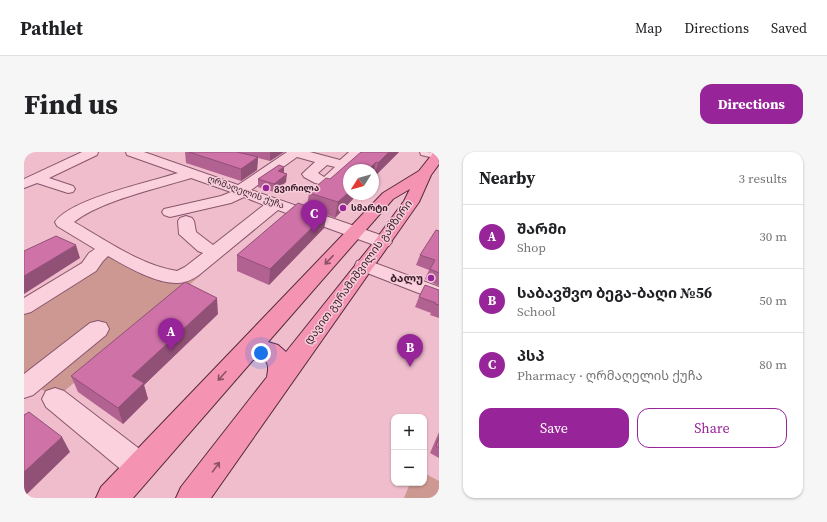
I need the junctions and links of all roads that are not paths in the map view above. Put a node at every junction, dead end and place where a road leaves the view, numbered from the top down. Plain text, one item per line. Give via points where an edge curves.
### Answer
1 (92, 152) edge
2 (132, 152) edge
3 (295, 152) edge
4 (356, 152) edge
5 (426, 152) edge
6 (439, 155) edge
7 (178, 156) dead end
8 (324, 160) junction
9 (164, 163) junction
10 (258, 164) edge
11 (343, 164) junction
12 (272, 168) junction
13 (193, 173) junction
14 (431, 176) edge
15 (30, 181) edge
16 (68, 189) dead end
17 (243, 191) junction
18 (276, 203) junction
19 (170, 212) dead end
20 (186, 221) dead end
21 (356, 232) junction
22 (64, 242) edge
23 (383, 242) junction
24 (101, 252) junction
25 (215, 252) junction
26 (364, 265) junction
27 (439, 294) edge
28 (24, 307) edge
29 (98, 329) dead end
30 (239, 357) junction
31 (278, 382) junction
32 (24, 388) edge
33 (55, 399) dead end
34 (140, 467) junction
35 (112, 498) edge
36 (192, 498) edge

1 - 15 street
2 - 9 street, ღრმაღელის ქუჩა
3 - 8 street
3 - 12 street
4 - 11 street
5 - 6 street
6 - 14 main road
7 - 9 street
8 - 11 street
8 - 11 street via 309,174 322,181 328,180
9 - 13 street, ღრმაღელის ქუჩა
10 - 12 street
12 - 17 street
13 - 17 street, ღრმაღელის ქუჩა
13 - 24 street via 103,202 68,217 63,222
14 - 21 main road, დავით გურამიშვილის გამზირი via 388,196
14 - 23 main road, დავით გურამიშვილის გამზირი
15 - 16 street
17 - 18 street, ღრმაღელის ქუჩა
17 - 19 street via 226,200
18 - 21 street, ღრმაღელის ქუჩა
18 - 25 street
20 - 25 street via 188,234
21 - 23 street, ღრმაღელის ქუჩა
21 -> 30 main road, დავით გურამიშვილის გამზირი
22 - 24 street
23 - 26 main road, დავით გურამიშვილის გამზირი
24 - 25 street via 164,275 180,277 192,271
24 - 28 street via 90,268
26 - 27 street
26 - 31 main road, დავით გურამიშვილის გამზირი
29 - 32 street
30 - 31 main road via 254,349 272,353 278,358 280,366
30 -> 34 main road, დავით გურამიშვილის გამზირი
36 -> 31 main road, დავით გურამიშვილის გამზირი
33 - 34 street
34 - 35 main road, დავით გურამიშვილის გამზირი

